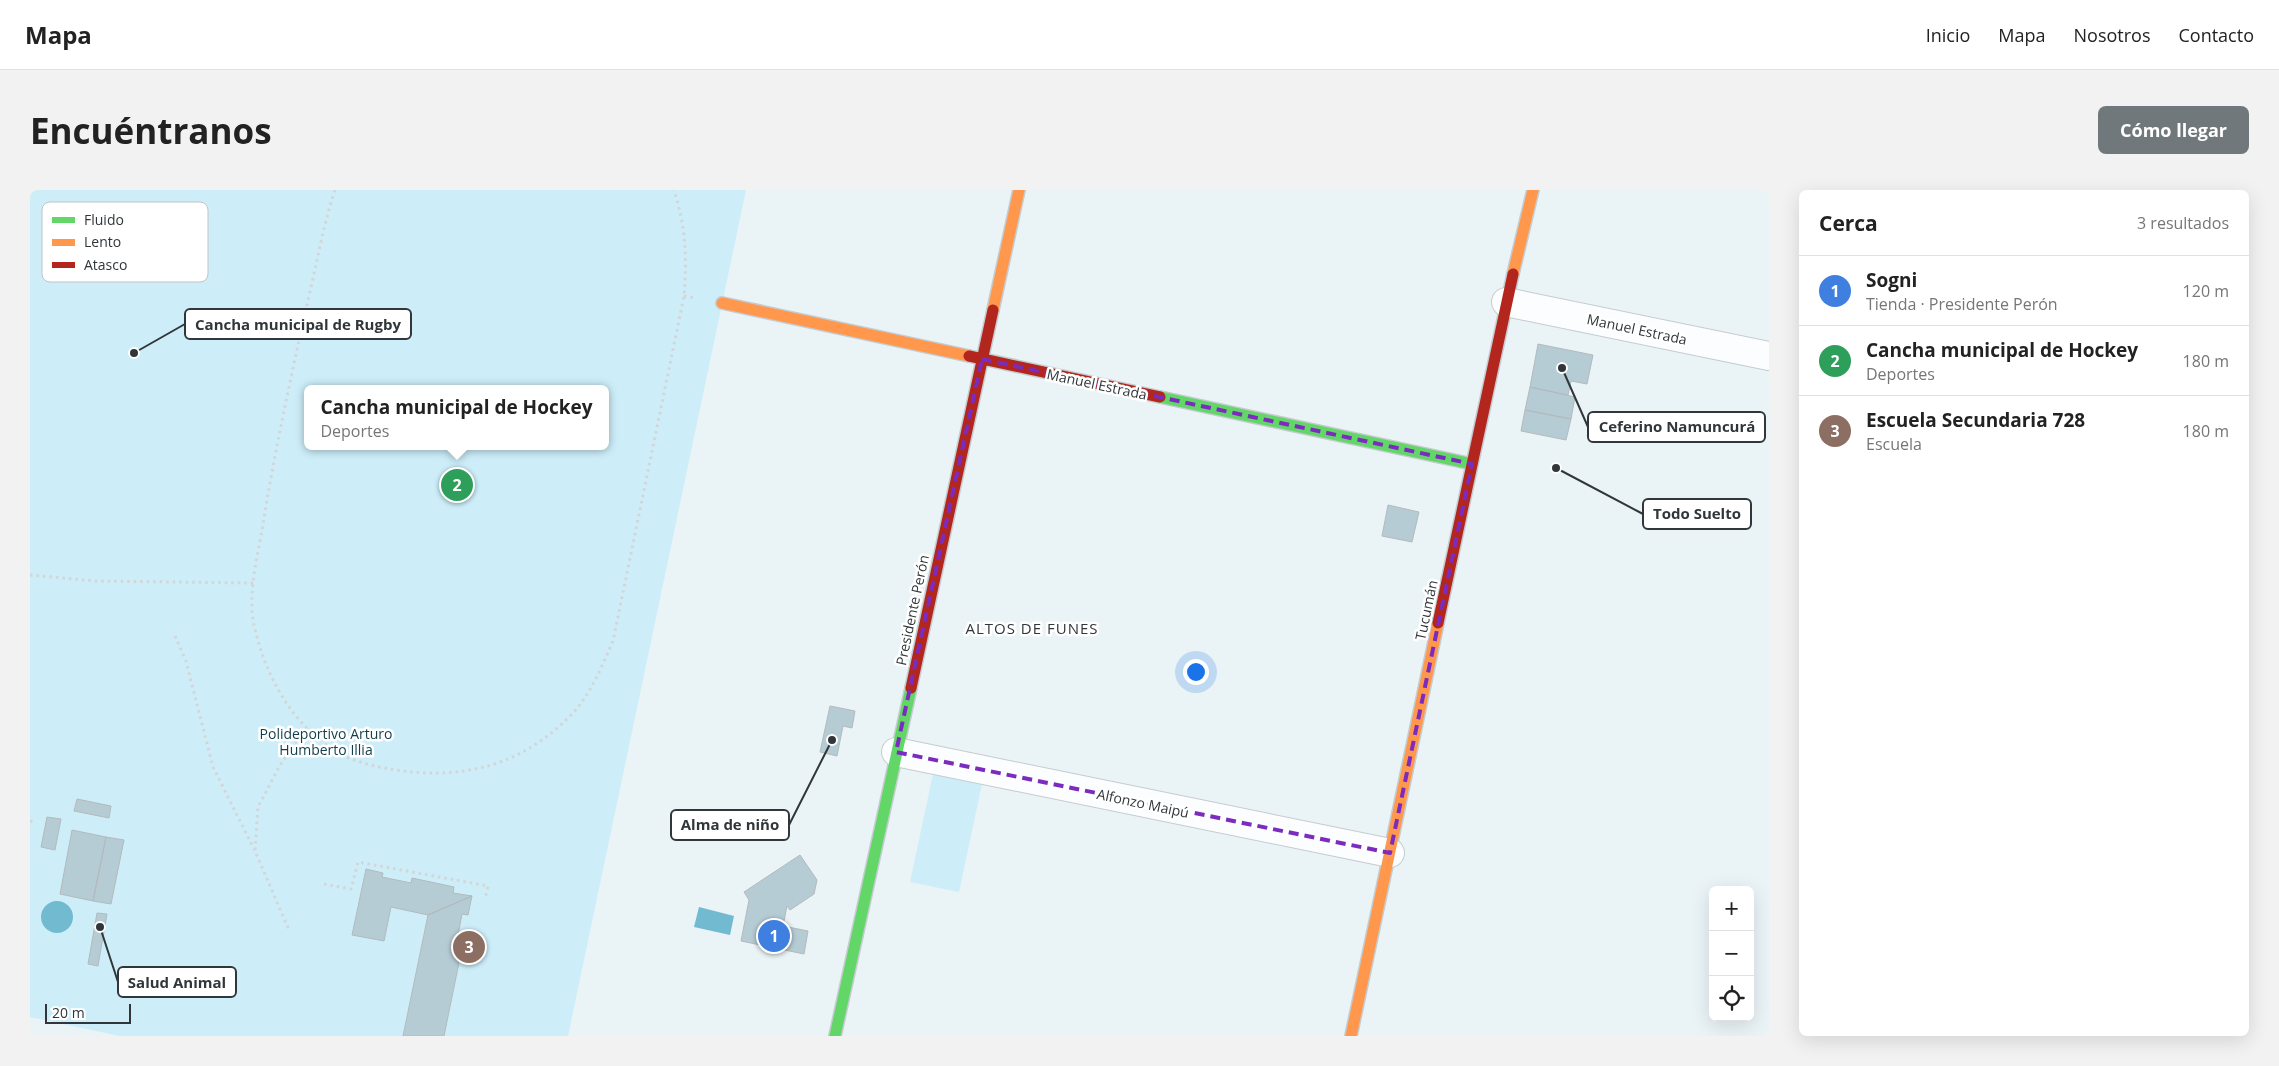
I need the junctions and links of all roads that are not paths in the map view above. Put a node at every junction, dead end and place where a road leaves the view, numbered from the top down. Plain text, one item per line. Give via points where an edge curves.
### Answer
1 (1018, 190) edge
2 (1532, 190) edge
3 (1506, 302) junction
4 (722, 303) dead end
5 (1769, 356) edge
6 (982, 360) junction
7 (1472, 464) junction
8 (896, 752) junction
9 (1390, 853) junction
10 (835, 1036) edge
11 (1352, 1036) edge

1 - 6 street, Presidente Perón
2 - 3 street, Tucumán
3 - 5 street, Manuel Estrada
3 - 7 street, Tucumán
4 - 6 street, Manuel Estrada
6 - 7 street, Manuel Estrada
6 - 8 street, Presidente Perón
7 - 9 street, Tucumán
8 - 9 street, Alfonzo Maipú
8 - 10 street, Presidente Perón
9 - 11 street, Tucumán

